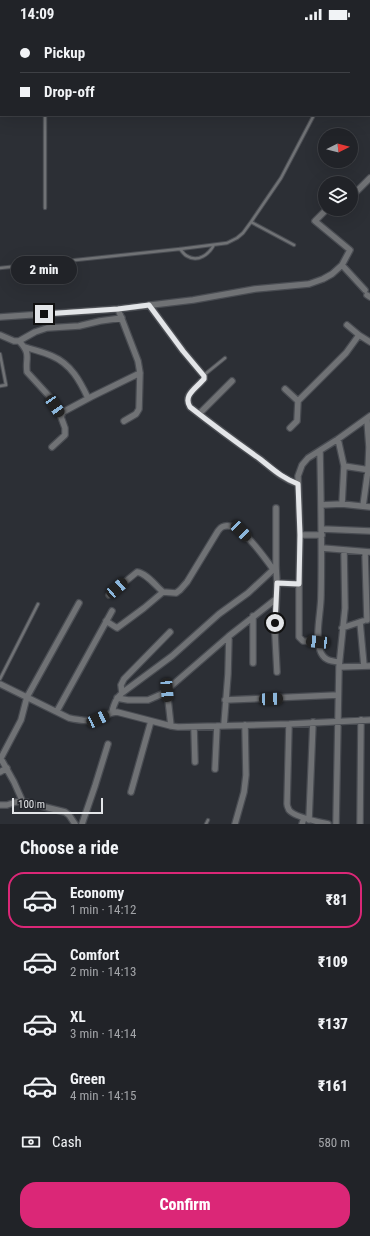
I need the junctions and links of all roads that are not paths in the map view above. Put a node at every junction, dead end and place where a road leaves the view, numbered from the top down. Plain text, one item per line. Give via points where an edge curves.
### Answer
1 (45, 116) edge
2 (313, 116) edge
3 (370, 178) edge
4 (358, 191) edge
5 (45, 208) dead end
6 (320, 216) edge
7 (251, 222) junction
8 (215, 245) junction
9 (294, 245) dead end
10 (180, 249) junction
11 (342, 265) junction
12 (0, 268) edge
13 (367, 294) edge
14 (149, 305) junction
15 (118, 309) junction
16 (0, 317) edge
17 (122, 318) junction
18 (347, 325) dead end
19 (0, 335) edge
20 (359, 335) junction
21 (20, 341) junction
22 (370, 342) edge
23 (25, 347) junction
24 (0, 354) edge
25 (225, 358) dead end
26 (140, 373) junction
27 (204, 376) junction
28 (232, 381) dead end
29 (0, 386) edge
30 (285, 389) dead end
31 (88, 398) junction
32 (298, 401) junction
33 (199, 414) junction
34 (61, 415) junction
35 (368, 418) edge
36 (124, 421) dead end
37 (290, 428) dead end
38 (338, 439) junction
39 (52, 447) dead end
40 (320, 451) junction
41 (344, 466) junction
42 (369, 470) edge
43 (298, 484) junction
44 (342, 504) junction
45 (321, 505) junction
46 (363, 506) junction
47 (370, 507) edge
48 (276, 508) dead end
49 (370, 531) edge
50 (322, 532) junction
51 (300, 535) junction
52 (322, 548) junction
53 (344, 550) junction
54 (368, 552) edge
55 (274, 568) junction
56 (277, 583) junction
57 (299, 584) junction
58 (368, 585) edge
59 (163, 592) junction
60 (109, 595) dead end
61 (276, 599) junction
62 (38, 604) dead end
63 (79, 604) dead end
64 (112, 611) dead end
65 (253, 616) junction
66 (368, 619) edge
67 (106, 621) junction
68 (360, 622) junction
69 (342, 628) junction
70 (170, 632) dead end
71 (229, 636) junction
72 (318, 642) junction
73 (253, 663) dead end
74 (339, 664) junction
75 (367, 666) edge
76 (277, 672) dead end
77 (0, 679) edge
78 (0, 684) edge
79 (167, 690) junction
80 (122, 693) junction
81 (338, 695) junction
82 (27, 697) junction
83 (117, 698) junction
84 (225, 700) junction
85 (57, 711) junction
86 (112, 712) junction
87 (361, 720) junction
88 (370, 720) edge
89 (150, 721) junction
90 (337, 721) junction
91 (313, 722) junction
92 (244, 724) junction
93 (290, 724) junction
94 (220, 725) junction
95 (171, 726) junction
96 (194, 727) junction
97 (108, 744) dead end
98 (1, 758) edge
99 (194, 762) dead end
100 (7, 768) junction
101 (215, 770) dead end
102 (0, 772) edge
103 (131, 792) dead end
104 (22, 800) junction
105 (0, 805) edge
106 (307, 819) junction
107 (208, 820) dead end
108 (75, 824) edge
109 (82, 824) edge
110 (206, 824) edge
111 (235, 824) edge
112 (302, 824) edge
113 (328, 824) edge
114 (336, 824) edge
115 (360, 824) edge

1 - 5 lane
2 - 7 lane via 281,178
3 - 4 street
6 - 11 street via 315,221 350,250
7 - 8 lane via 237,238
7 - 9 lane
8 - 10 lane
8 - 10 lane via 204,257 198,258 186,256
10 - 12 lane
11 - 13 street
11 - 14 street via 324,279 309,284 255,289
14 - 15 street
14 - 27 street
15 - 16 street
15 - 17 street
17 - 21 street via 79,326 47,328
17 - 26 street
18 - 20 street
19 - 21 street
20 - 22 street
20 - 32 street via 346,353
21 - 23 street
23 - 31 street via 53,356 70,367 80,380
23 - 34 street via 28,353 27,372 49,396
24 - 29 lane via 6,385
25 - 27 lane
26 - 31 street
26 - 36 street via 139,409 136,414
27 - 33 street via 187,399 190,407
28 - 33 street
30 - 32 street
31 - 34 street
32 - 37 street via 297,421
33 - 43 street via 277,474
34 - 39 street via 66,432
35 - 38 street
35 - 42 street
38 - 40 street
38 - 41 street
40 - 43 street via 302,465
40 - 45 street
41 - 42 street
41 - 44 street
42 - 46 street
43 - 51 street
44 - 45 street
44 - 46 street
45 - 50 street
46 - 47 street
48 - 55 street
49 - 50 street
50 - 51 street
50 - 52 street
51 - 57 street
52 - 53 street
52 - 72 street
53 - 54 street
53 - 69 street via 345,608
54 - 58 street
55 - 56 street
55 - 59 street via 241,531 234,527 222,527 180,590 176,593
55 - 80 street via 172,656
56 - 57 street
56 - 61 street
57 - 72 street via 299,637 303,641
58 - 66 street
59 - 60 street via 137,572
59 - 67 street via 121,626 117,628
61 - 65 street
61 - 76 street
62 - 77 lane
63 - 82 street
64 - 67 street
65 - 71 street
65 - 73 street
66 - 68 street
67 - 85 street
68 - 69 street
68 - 75 street
69 - 74 street
70 - 80 street via 124,679 121,685
71 - 79 street
71 - 84 street
72 - 74 street via 322,655
74 - 75 street
74 - 81 street
78 - 82 street
79 - 83 street via 148,700
79 - 95 street
80 - 83 street
81 - 84 street
81 - 90 street
82 - 85 street
82 - 98 street via 22,720
83 - 86 street
84 - 94 street
85 - 86 street via 74,719 88,721
86 - 89 street
87 - 88 street
87 - 90 street
87 - 115 street
89 - 95 street
89 - 103 street
90 - 91 street
90 - 114 street
91 - 93 street
91 - 106 street
92 - 93 street
92 - 94 street
92 - 111 street via 246,775
93 - 106 street via 287,804 292,812
94 - 96 street
94 - 101 street
95 - 96 street
96 - 99 street
97 - 109 street
98 - 100 street
100 - 102 street
100 - 104 street
104 - 105 street
104 - 108 street via 65,812
106 - 112 street
106 - 113 street
107 - 110 lane

